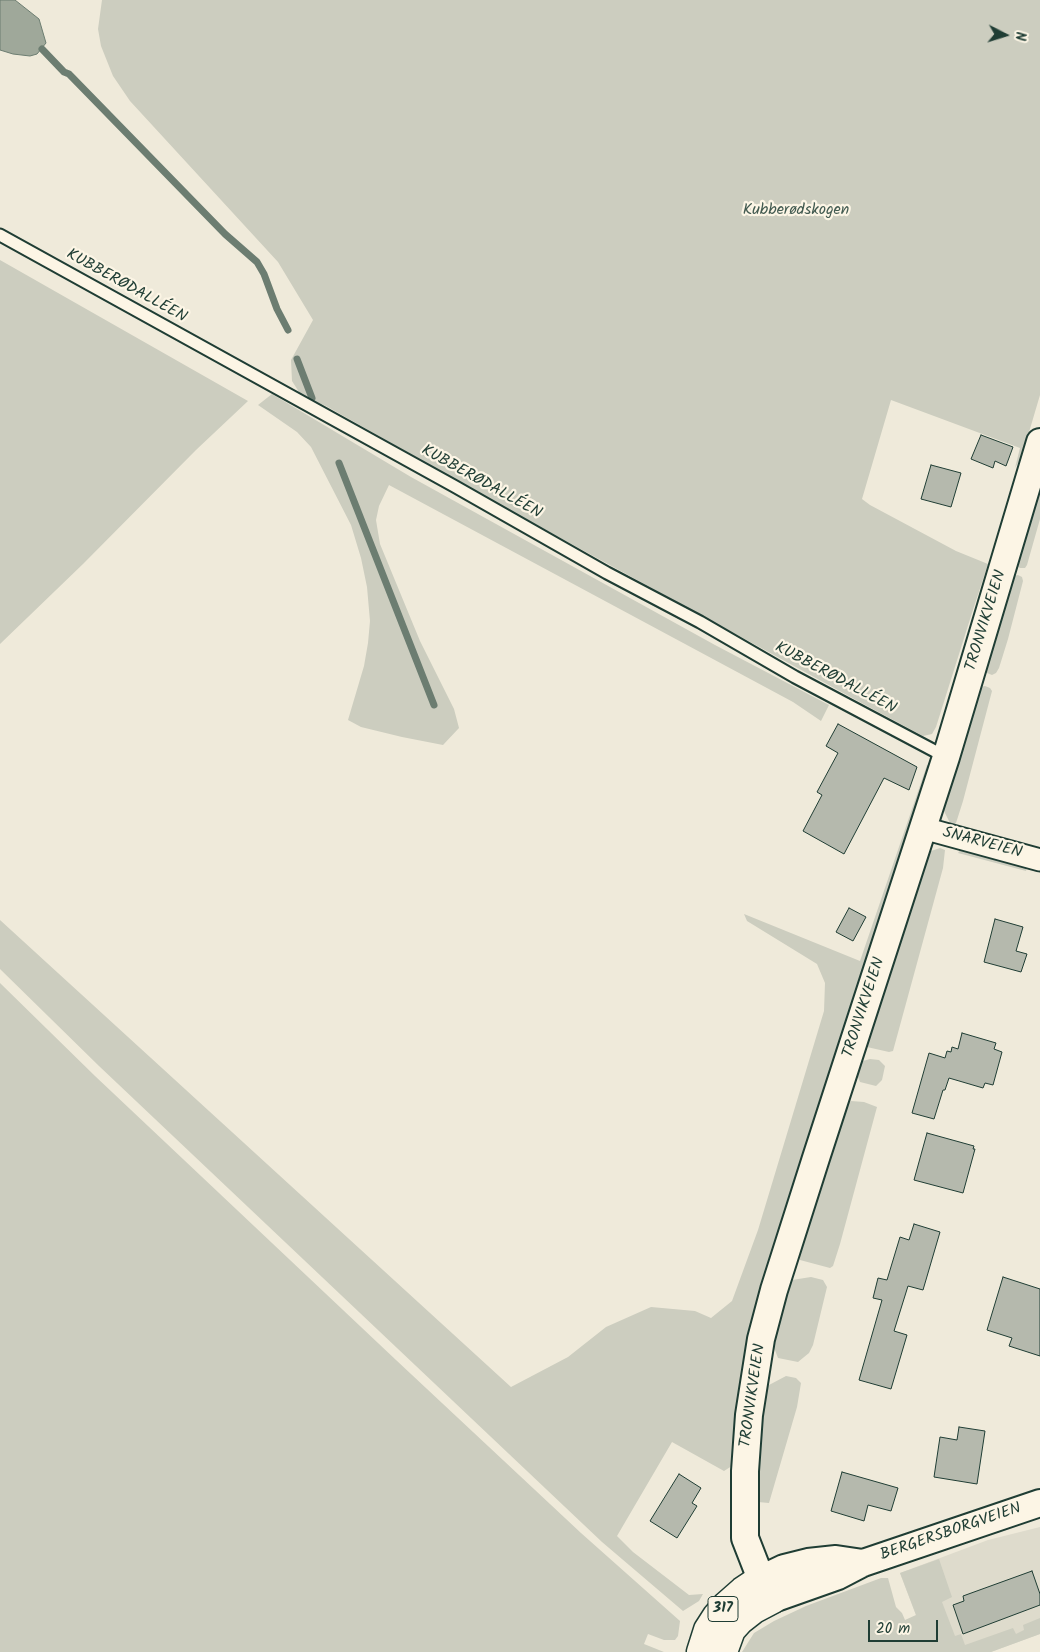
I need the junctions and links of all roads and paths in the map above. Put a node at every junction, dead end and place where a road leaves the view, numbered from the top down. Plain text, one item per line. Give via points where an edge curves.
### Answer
1 (0, 236) edge
2 (1040, 442) edge
3 (946, 757) junction
4 (923, 828) junction
5 (1040, 860) edge
6 (1040, 1503) edge
7 (767, 1589) junction
8 (701, 1652) edge
9 (723, 1652) edge

1 - 3 lane, KUBBERØDALLÉEN via 795,677
2 - 3 street, TRONVIKVEIEN
3 - 4 street, TRONVIKVEIEN
4 - 5 street, SNARVEIEN
4 - 7 street, TRONVIKVEIEN via 761,1339 749,1415 745,1538
6 - 7 street, BERGERSBORGVEIEN via 863,1563 836,1560 784,1568
7 - 8 main road, 317 via 743,1591 726,1606 708,1630
7 - 9 main road, 317 via 754,1609 731,1630

